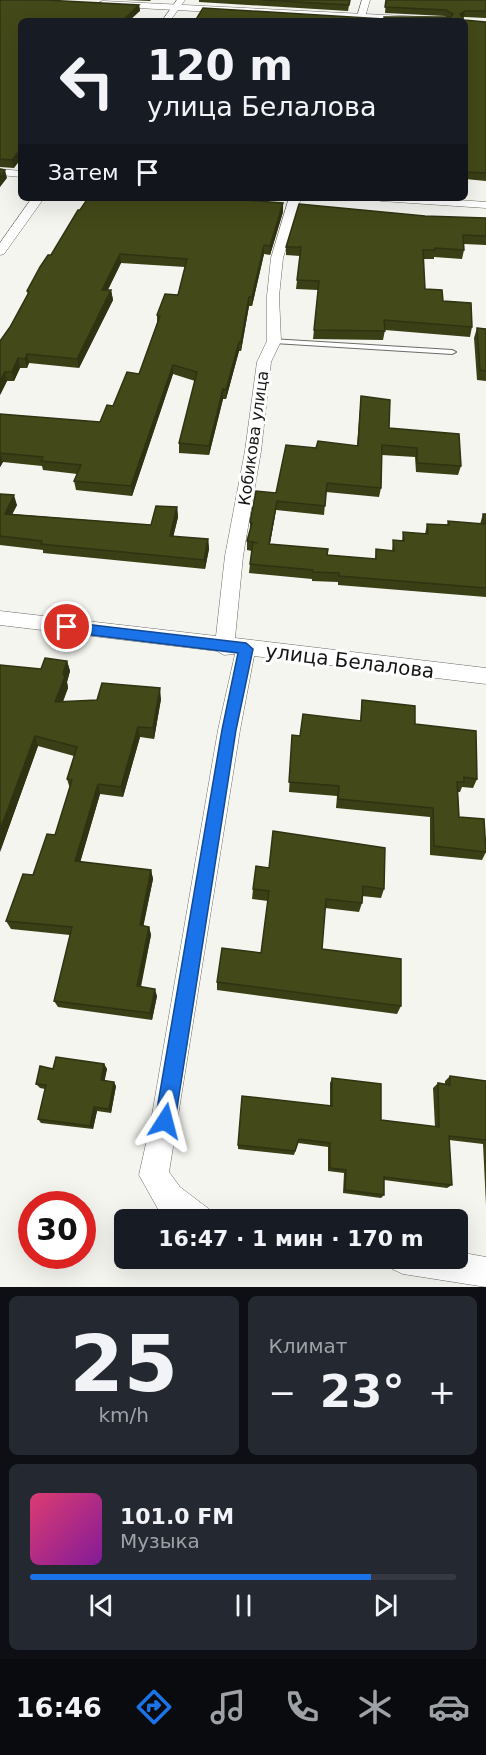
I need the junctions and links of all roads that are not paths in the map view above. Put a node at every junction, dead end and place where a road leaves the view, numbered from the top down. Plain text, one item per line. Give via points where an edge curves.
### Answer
1 (366, 0) edge
2 (86, 3) edge
3 (178, 4) edge
4 (362, 16) junction
5 (168, 18) edge
6 (395, 18) edge
7 (0, 172) edge
8 (18, 174) edge
9 (36, 201) edge
10 (295, 201) edge
11 (426, 201) edge
12 (486, 205) edge
13 (0, 251) edge
14 (274, 341) junction
15 (452, 352) dead end
16 (0, 618) edge
17 (235, 648) junction
18 (486, 676) edge
19 (184, 1209) edge
20 (464, 1269) edge
21 (486, 1273) edge

1 - 4 street
2 - 3 street
3 - 4 street
3 - 5 street
4 - 6 street
7 - 8 street
9 - 13 street
10 - 14 street, Кобикова улица via 277,258
11 - 12 street
14 - 15 lane
14 - 17 street, Кобикова улица via 264,362 254,451 234,556
16 - 17 street, улица Белалова
17 - 18 street, улица Белалова
17 - 19 street, Кобикова улица via 229,730 154,1175 169,1198
20 - 21 street

